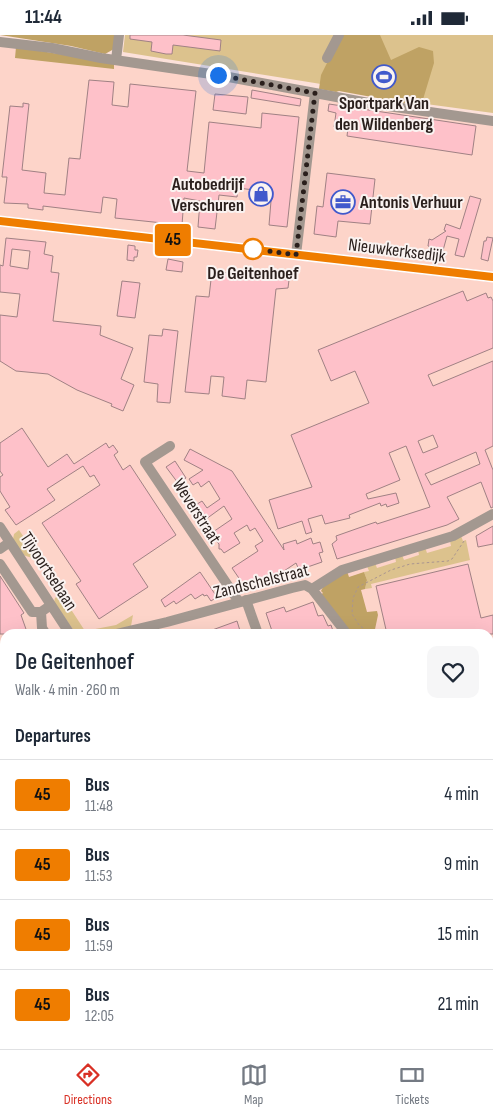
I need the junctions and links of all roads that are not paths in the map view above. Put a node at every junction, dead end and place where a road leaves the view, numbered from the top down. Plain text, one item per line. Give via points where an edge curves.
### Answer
1 (119, 35) edge
2 (338, 35) edge
3 (0, 42) edge
4 (327, 58) dead end
5 (116, 60) junction
6 (315, 93) junction
7 (493, 121) edge
8 (0, 221) edge
9 (296, 255) junction
10 (493, 277) edge
11 (170, 446) dead end
12 (493, 515) edge
13 (0, 527) edge
14 (10, 542) junction
15 (0, 549) edge
16 (0, 564) edge
17 (312, 589) junction
18 (242, 601) junction
19 (51, 605) junction
20 (40, 612) junction
21 (43, 629) edge
22 (67, 629) edge
23 (137, 629) edge
24 (256, 629) edge
25 (343, 629) edge

1 - 5 street
2 - 4 street
3 - 5 street via 52,47
5 - 6 street
6 - 7 street
6 - 9 street
8 - 9 street, Nieuwkerksedijk
9 - 10 street, Nieuwkerksedijk
11 - 18 street, Weverstraat via 145,462
12 - 17 street, Zandschelstraat via 453,536 342,570
13 - 14 street, Tijvoortsebaan
14 - 15 street
14 - 19 street, Tijvoortsebaan
16 - 20 street via 32,612
17 - 18 street, Zandschelstraat via 304,585
17 - 25 street
18 - 23 street, Zandschelstraat
18 - 24 street
19 - 20 street
19 - 22 street, Tijvoortsebaan
20 - 21 street

